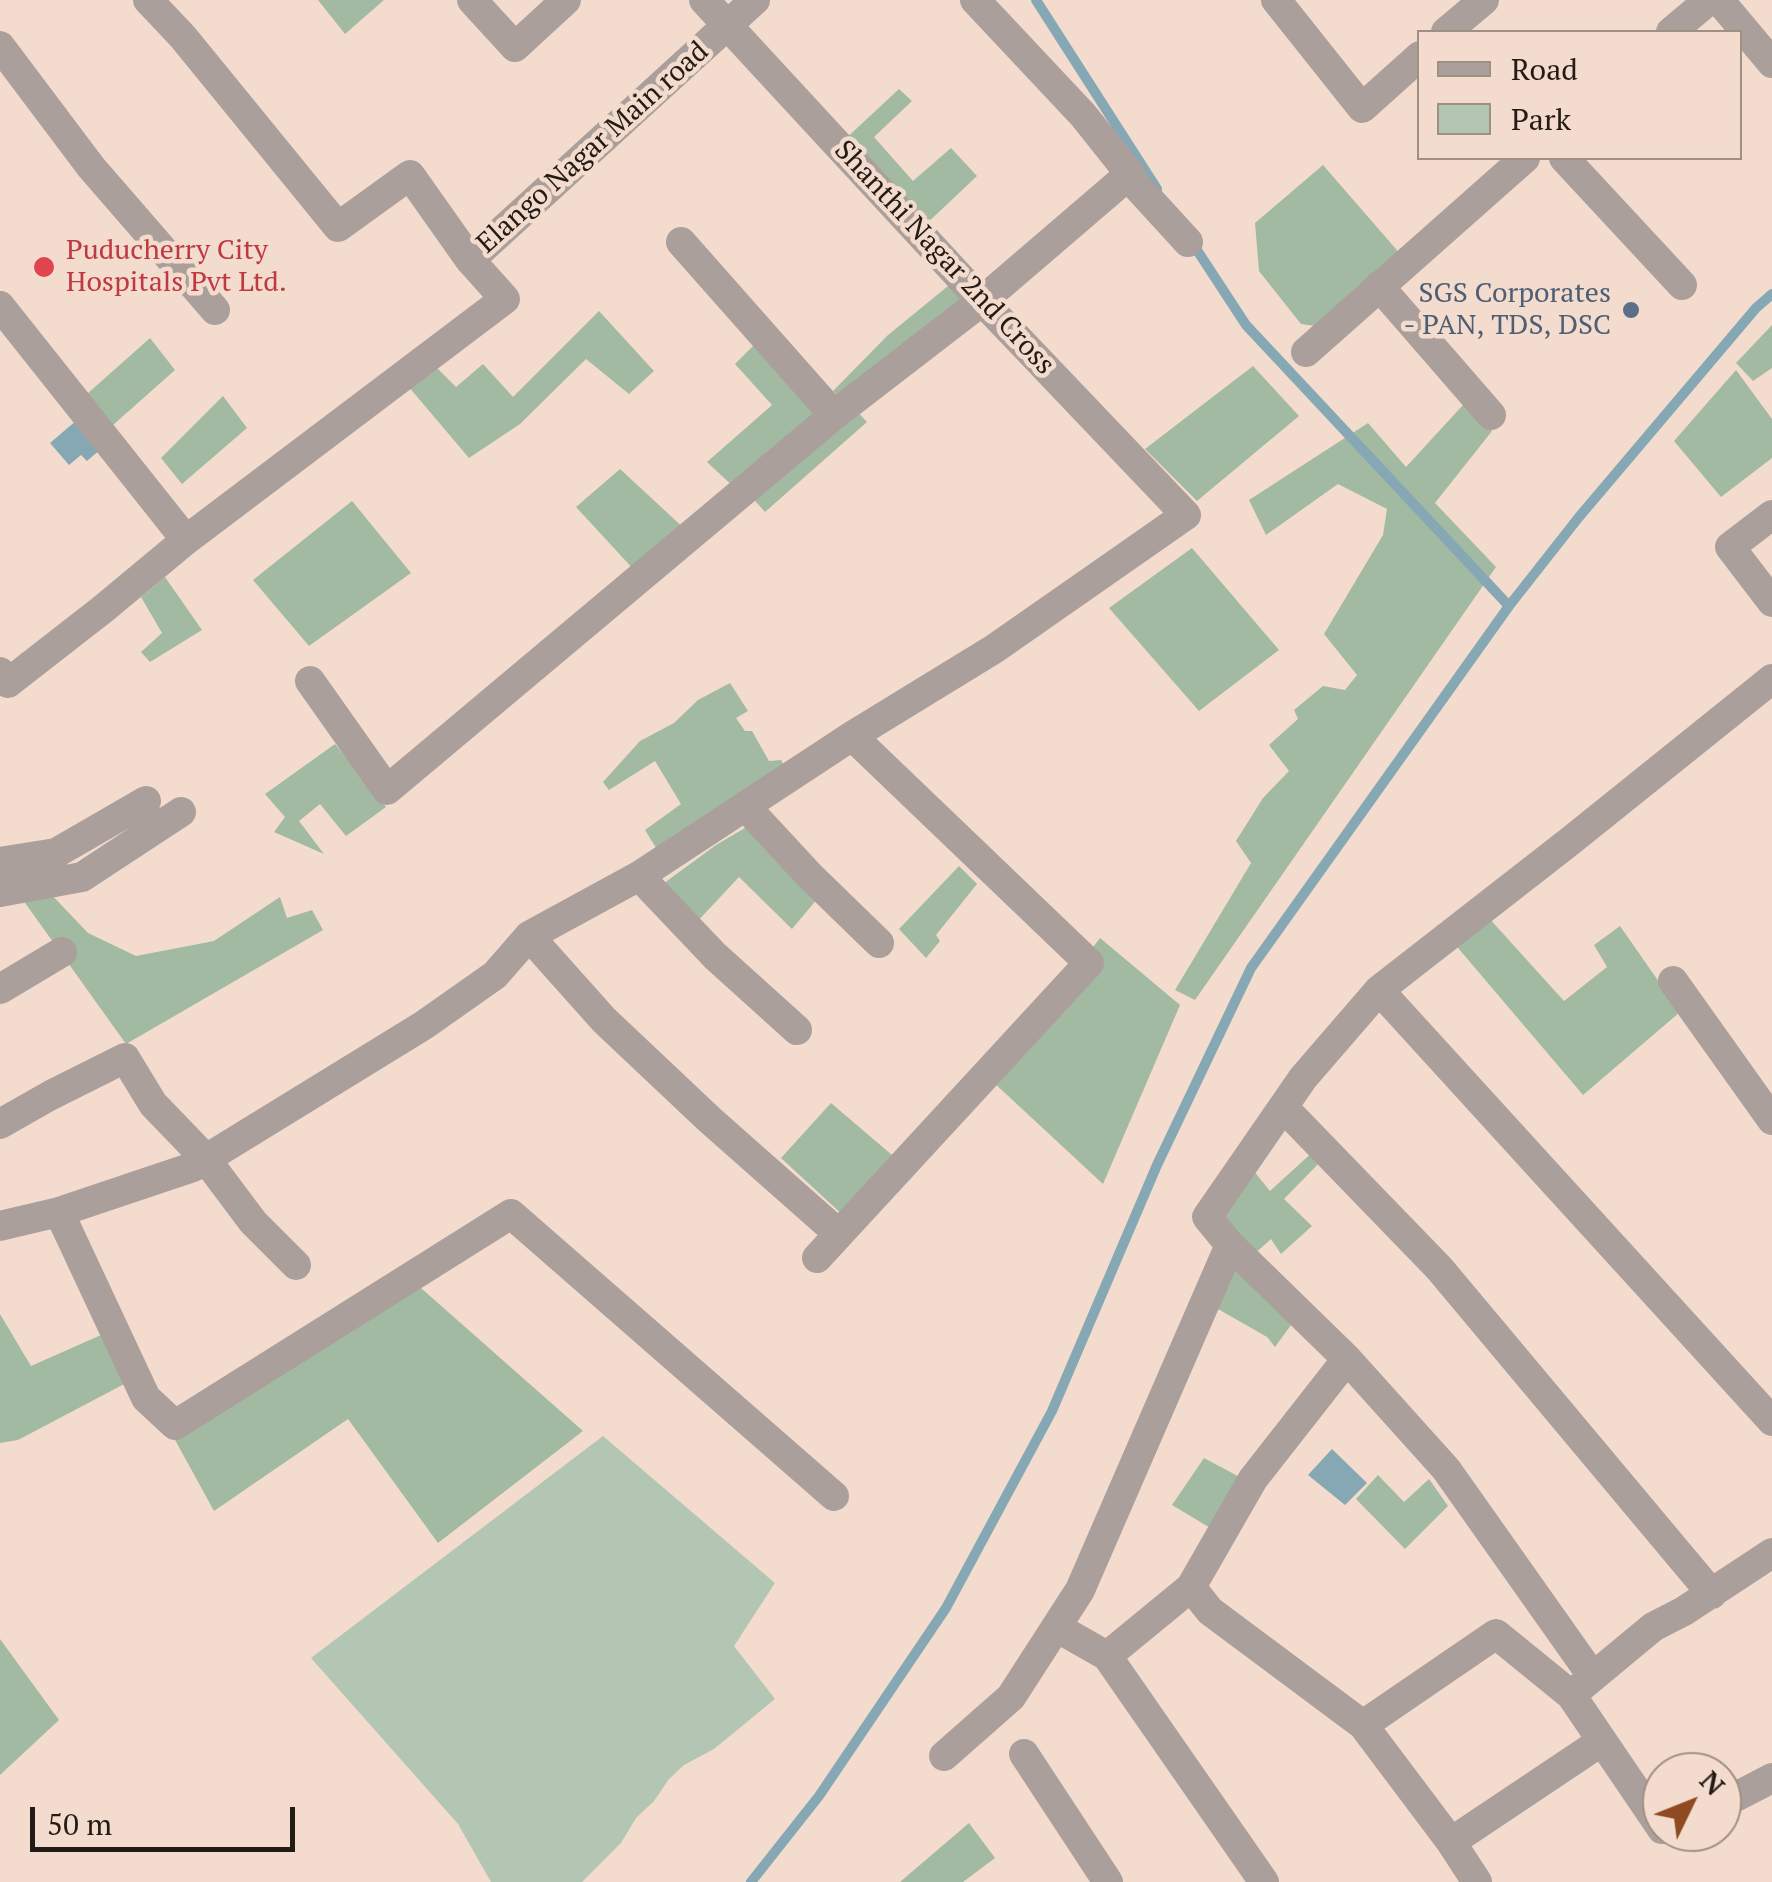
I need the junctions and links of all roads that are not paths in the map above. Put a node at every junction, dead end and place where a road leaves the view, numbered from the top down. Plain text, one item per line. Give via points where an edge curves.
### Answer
1 (148, 0) edge
2 (472, 0) edge
3 (566, 0) edge
4 (704, 0) edge
5 (755, 0) edge
6 (976, 0) edge
7 (1276, 0) edge
8 (1484, 0) edge
9 (1708, 0) edge
10 (1719, 0) edge
11 (727, 26) junction
12 (1448, 30) edge
13 (1673, 30) edge
14 (0, 46) edge
15 (1417, 59) edge
16 (1772, 63) edge
17 (1524, 160) edge
18 (1566, 160) edge
19 (1130, 174) junction
20 (681, 242) dead end
21 (1188, 242) dead end
22 (470, 260) junction
23 (1682, 285) dead end
24 (1379, 286) junction
25 (982, 300) junction
26 (0, 306) edge
27 (215, 310) dead end
28 (1306, 352) dead end
29 (834, 415) junction
30 (1491, 415) dead end
31 (1772, 514) edge
32 (186, 540) junction
33 (1772, 602) edge
34 (0, 672) edge
35 (1772, 680) edge
36 (310, 681) dead end
37 (852, 736) junction
38 (146, 801) dead end
39 (746, 808) junction
40 (181, 812) dead end
41 (0, 862) edge
42 (639, 876) junction
43 (0, 892) edge
44 (529, 936) junction
45 (878, 943) dead end
46 (62, 952) dead end
47 (1673, 981) dead end
48 (0, 989) edge
49 (1379, 990) junction
50 (797, 1030) dead end
51 (1283, 1108) junction
52 (1772, 1120) edge
53 (0, 1124) edge
54 (205, 1158) junction
55 (59, 1212) junction
56 (0, 1226) edge
57 (839, 1234) junction
58 (1230, 1245) junction
59 (817, 1258) dead end
60 (296, 1265) dead end
61 (1347, 1359) junction
62 (1772, 1421) edge
63 (834, 1496) dead end
64 (1772, 1553) edge
65 (1192, 1588) junction
66 (1712, 1594) junction
67 (1056, 1627) junction
68 (1107, 1656) junction
69 (1582, 1686) junction
70 (1363, 1725) junction
71 (1602, 1741) junction
72 (1024, 1754) dead end
73 (944, 1756) dead end
74 (1772, 1778) edge
75 (1742, 1794) edge
76 (1642, 1799) edge
77 (1451, 1842) junction
78 (1108, 1882) edge
79 (1264, 1882) edge
80 (1476, 1882) edge

1 - 22 street via 338,226 410,174
2 - 3 street via 515,47
4 - 11 street, Shanthi Nagar 2nd Cross
5 - 11 street, Elango Nagar Main road
6 - 19 street
7 - 15 street via 1362,108
8 - 12 street
9 - 13 street
10 - 16 street
11 - 22 street, Elango Nagar Main road
11 - 25 street, Shanthi Nagar 2nd Cross
14 - 27 street via 91,167
17 - 24 street
18 - 23 street
19 - 21 street
19 - 25 street
20 - 29 street
22 - 32 street, Elango Nagar Main road via 505,299
24 - 28 street
24 - 30 street
25 - 29 street
25 - 37 street, Shanthi Nagar 2nd Cross via 1186,515 994,649
26 - 32 street
29 - 36 street via 387,790
31 - 33 street via 1730,546
32 - 34 street via 8,683
35 - 49 street
37 - 39 street
37 - 57 street via 1089,962
38 - 41 street via 56,853
39 - 42 street
39 - 45 street
40 - 43 street via 82,877
42 - 44 street
42 - 50 street
44 - 54 street via 495,975 424,1025
44 - 57 street via 604,1020
46 - 48 street
47 - 52 street
49 - 51 street
49 - 62 street
51 - 58 street via 1207,1217
51 - 66 street via 1439,1268
53 - 54 street via 125,1058 153,1104
54 - 55 street
54 - 60 street
55 - 56 street
55 - 63 street via 146,1398 175,1426 511,1214
57 - 59 street
58 - 61 street
58 - 67 street via 1080,1590
61 - 65 street via 1252,1479
61 - 69 street via 1446,1469
64 - 66 street
65 - 68 street
65 - 70 street via 1210,1611
66 - 69 street via 1653,1627
67 - 68 street
67 - 73 street via 1011,1696
68 - 79 street
69 - 70 street via 1496,1634
69 - 71 street
70 - 77 street
71 - 76 street
71 - 77 street
72 - 78 street
74 - 75 street
77 - 80 street

